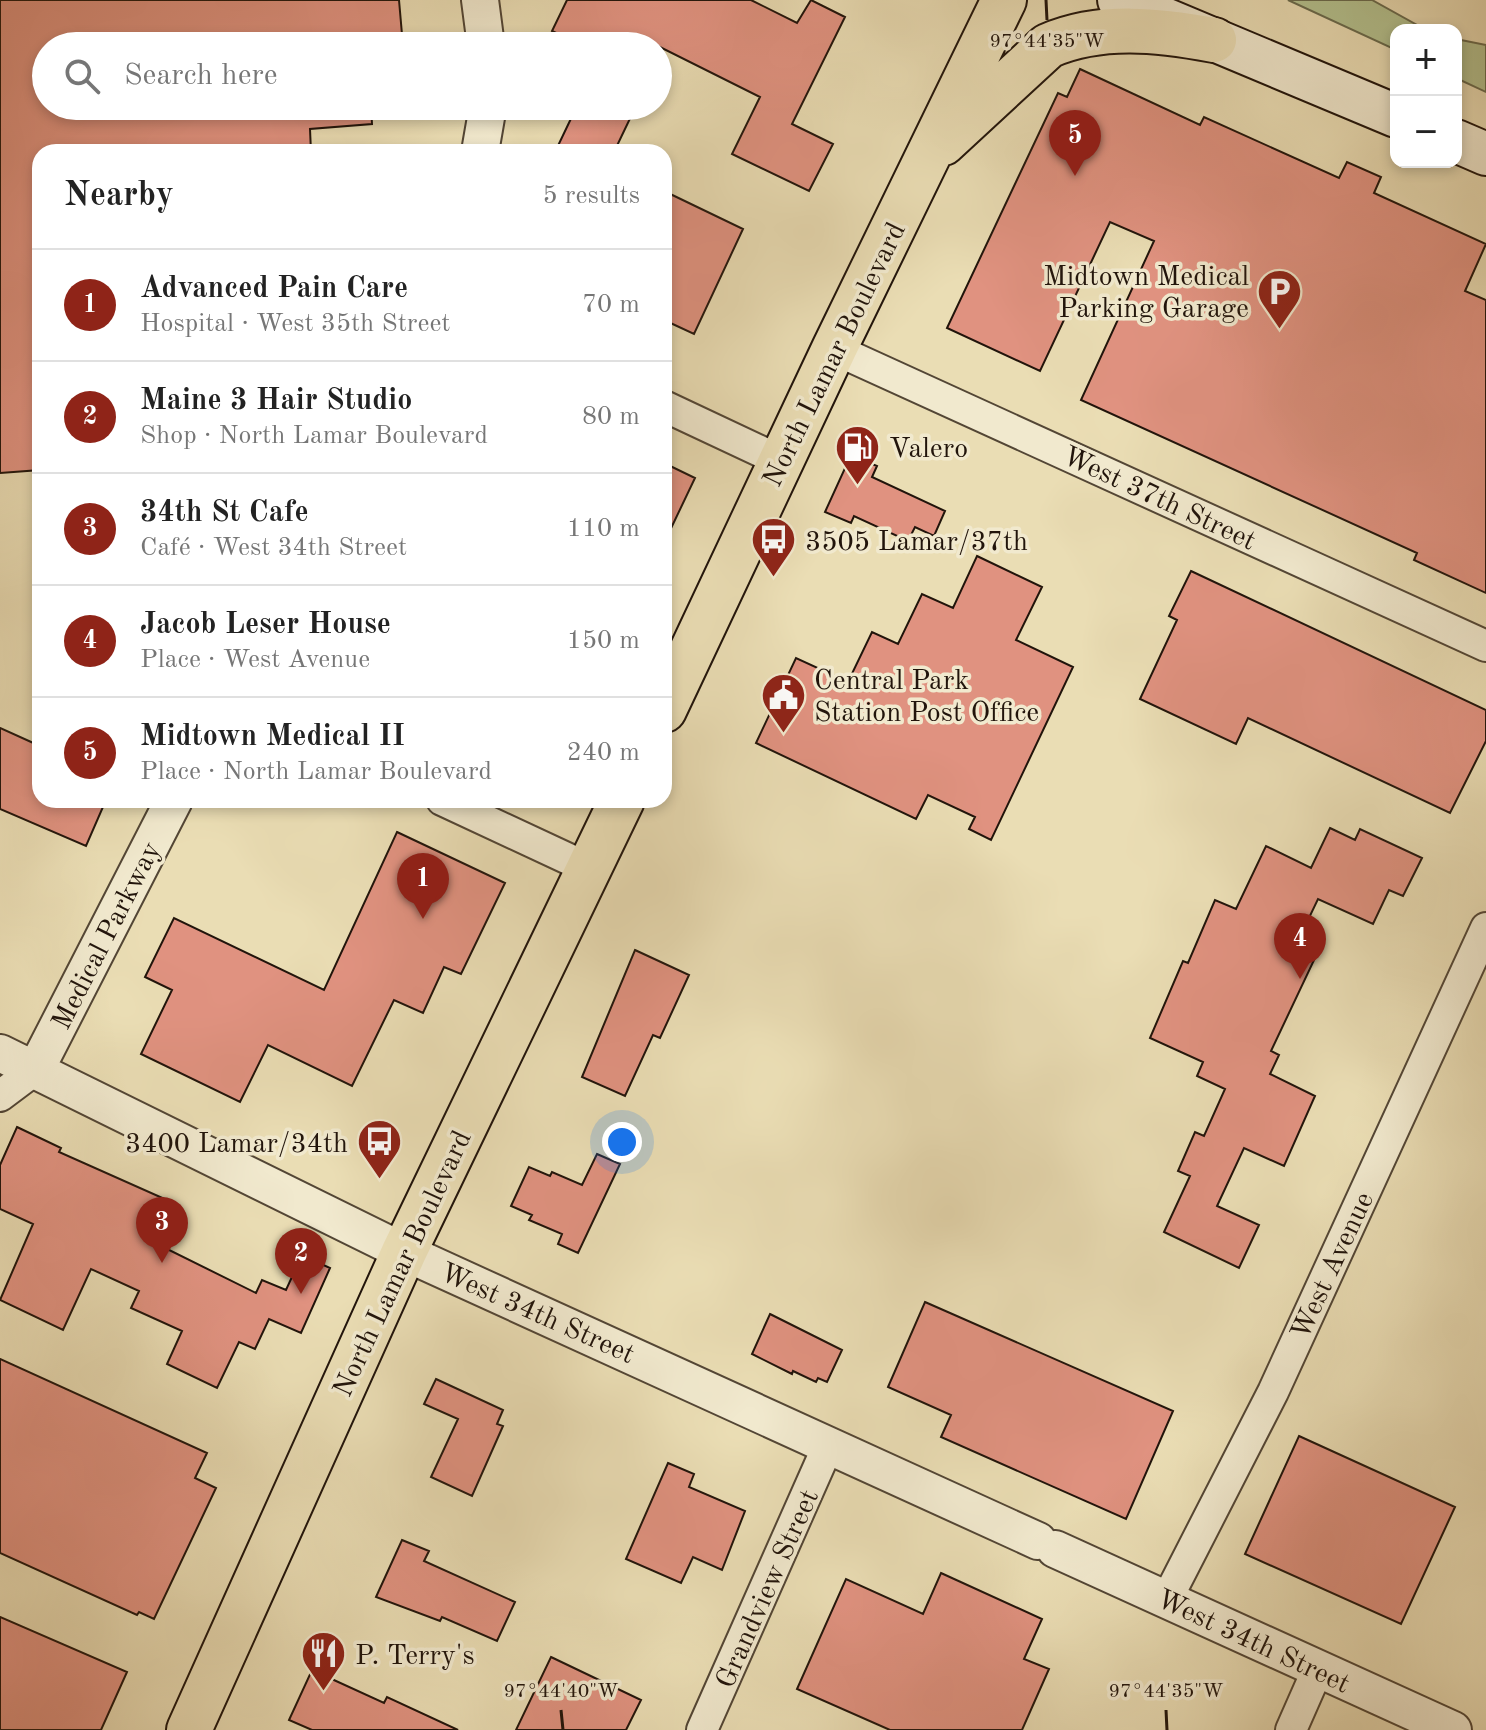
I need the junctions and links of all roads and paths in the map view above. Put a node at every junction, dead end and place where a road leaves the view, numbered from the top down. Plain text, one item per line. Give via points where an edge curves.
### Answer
1 (480, 0) edge
2 (1004, 0) edge
3 (1119, 0) edge
4 (1179, 0) edge
5 (484, 32) edge
6 (1214, 40) junction
7 (1390, 113) edge
8 (486, 120) edge
9 (481, 144) edge
10 (1462, 144) edge
11 (1486, 154) edge
12 (929, 155) junction
13 (834, 349) junction
14 (672, 410) edge
15 (781, 461) junction
16 (1486, 646) edge
17 (672, 693) edge
18 (170, 808) edge
19 (459, 808) edge
20 (618, 808) edge
21 (590, 869) junction
22 (1486, 928) edge
23 (0, 1053) edge
24 (36, 1069) junction
25 (0, 1096) edge
26 (404, 1252) junction
27 (828, 1446) junction
28 (1167, 1599) junction
29 (1317, 1671) junction
30 (189, 1730) edge
31 (702, 1730) edge
32 (1291, 1730) edge
33 (1453, 1730) edge

1 - 5 street
2 - 12 main road, North Lamar Boulevard
3 - 6 main road
4 - 6 main road
6 - 7 main road
6 - 12 main road via 1164,31 1108,31 1057,42
8 - 9 street
10 - 11 main road
12 - 13 main road, North Lamar Boulevard
13 - 15 main road, North Lamar Boulevard
13 - 16 street, West 37th Street
14 - 15 street
15 - 17 main road, North Lamar Boulevard
18 - 24 street, Medical Parkway
19 - 21 street
20 - 21 main road, North Lamar Boulevard
21 - 26 main road, North Lamar Boulevard
22 - 28 street, West Avenue via 1273,1392
23 - 24 street, West 34th Street
24 - 25 street
24 - 26 street, West 34th Street
26 - 27 street, West 34th Street
26 - 30 main road, North Lamar Boulevard
27 - 28 street, West 34th Street
27 - 31 street, Grandview Street
28 - 29 street, West 34th Street
29 - 32 street
29 - 33 street, West 34th Street

